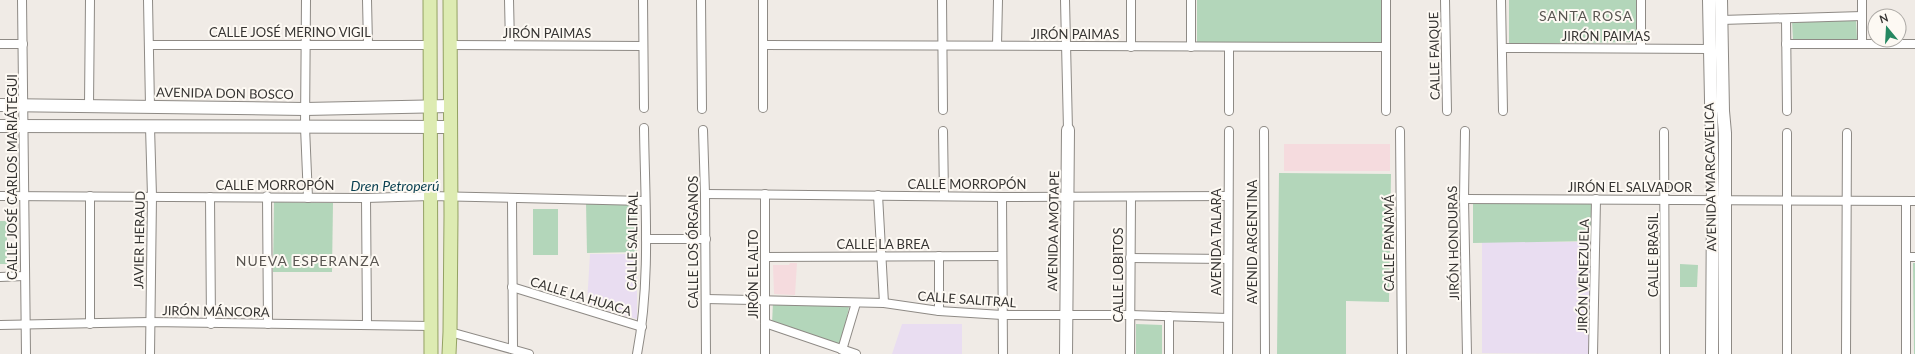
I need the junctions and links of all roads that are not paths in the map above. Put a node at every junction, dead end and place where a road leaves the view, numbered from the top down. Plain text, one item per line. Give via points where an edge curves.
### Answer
1 (22, 0) edge
2 (90, 0) edge
3 (148, 0) edge
4 (306, 0) edge
5 (367, 0) edge
6 (430, 0) edge
7 (450, 0) edge
8 (509, 0) edge
9 (643, 0) edge
10 (701, 0) edge
11 (763, 0) edge
12 (942, 0) edge
13 (998, 0) edge
14 (1065, 0) edge
15 (1131, 0) edge
16 (1191, 0) edge
17 (1386, 0) edge
18 (1445, 0) edge
19 (1501, 0) edge
20 (1641, 0) edge
21 (1709, 0) edge
22 (1721, 0) edge
23 (1862, 0) edge
24 (1862, 16) junction
25 (1786, 19) junction
26 (1722, 20) junction
27 (1862, 43) junction
28 (0, 44) edge
29 (23, 44) junction
30 (368, 44) junction
31 (510, 44) junction
32 (1786, 44) junction
33 (1915, 44) edge
34 (149, 45) junction
35 (306, 45) junction
36 (431, 45) junction
37 (450, 45) junction
38 (764, 45) junction
39 (943, 45) junction
40 (998, 45) junction
41 (643, 46) junction
42 (1229, 46) junction
43 (1386, 46) junction
44 (1066, 47) junction
45 (1131, 47) junction
46 (1192, 47) junction
47 (1502, 48) junction
48 (1641, 48) junction
49 (1710, 49) junction
50 (0, 105) edge
51 (24, 105) junction
52 (90, 105) junction
53 (150, 106) junction
54 (450, 106) junction
55 (431, 107) junction
56 (644, 108) dead end
57 (764, 108) dead end
58 (305, 109) junction
59 (702, 109) dead end
60 (943, 110) dead end
61 (1229, 111) dead end
62 (1386, 111) dead end
63 (1447, 111) dead end
64 (1503, 111) dead end
65 (1717, 111) junction
66 (1787, 111) dead end
67 (0, 126) edge
68 (24, 126) junction
69 (430, 126) junction
70 (150, 127) junction
71 (450, 127) junction
72 (305, 128) junction
73 (644, 128) dead end
74 (703, 130) dead end
75 (943, 130) dead end
76 (1068, 130) joint
77 (1229, 131) dead end
78 (1264, 131) dead end
79 (1400, 131) dead end
80 (1465, 131) dead end
81 (1664, 132) dead end
82 (1787, 132) dead end
83 (1712, 133) junction
84 (1725, 133) junction
85 (1847, 133) dead end
86 (705, 194) junction
87 (765, 194) junction
88 (878, 195) junction
89 (0, 196) edge
90 (24, 196) junction
91 (90, 196) junction
92 (152, 196) junction
93 (267, 196) junction
94 (430, 196) junction
95 (944, 196) junction
96 (1228, 196) junction
97 (210, 197) junction
98 (450, 197) junction
99 (1002, 197) junction
100 (1068, 197) junction
101 (1131, 197) junction
102 (308, 198) junction
103 (366, 198) junction
104 (1464, 198) junction
105 (512, 199) junction
106 (1596, 199) junction
107 (1665, 200) junction
108 (1714, 200) junction
109 (1726, 200) junction
110 (1787, 200) junction
111 (645, 201) junction
112 (1846, 201) junction
113 (1911, 201) edge
114 (646, 239) junction
115 (706, 239) junction
116 (882, 256) junction
117 (940, 256) junction
118 (1002, 256) junction
119 (765, 257) junction
120 (1911, 257) edge
121 (1130, 258) junction
122 (1228, 259) junction
123 (24, 276) junction
124 (0, 277) edge
125 (512, 287) junction
126 (706, 299) junction
127 (765, 300) junction
128 (856, 303) junction
129 (884, 303) junction
130 (939, 311) junction
131 (1002, 315) junction
132 (1130, 315) junction
133 (1066, 316) junction
134 (1169, 316) junction
135 (1228, 318) junction
136 (150, 322) junction
137 (765, 323) junction
138 (90, 324) junction
139 (211, 324) junction
140 (268, 324) junction
141 (367, 324) junction
142 (0, 325) edge
143 (26, 326) junction
144 (431, 326) junction
145 (642, 327) junction
146 (450, 332) junction
147 (513, 348) junction
148 (842, 350) junction
149 (26, 354) edge
150 (150, 354) edge
151 (431, 354) edge
152 (448, 354) edge
153 (529, 354) edge
154 (636, 354) edge
155 (706, 354) edge
156 (765, 354) edge
157 (856, 354) edge
158 (1003, 354) edge
159 (1066, 354) edge
160 (1130, 354) edge
161 (1169, 354) edge
162 (1228, 354) edge
163 (1264, 354) edge
164 (1402, 354) edge
165 (1467, 354) edge
166 (1593, 354) edge
167 (1665, 354) edge
168 (1712, 354) edge
169 (1725, 354) edge
170 (1787, 354) edge
171 (1846, 354) edge
172 (1906, 354) edge

1 - 29 street, CALLE JOSÉ CARLOS MARIÁTEGUI
2 - 52 street
3 - 34 street
4 - 35 street
5 - 30 street
6 - 36 main road
7 - 37 main road
8 - 31 street
9 - 41 street
10 - 59 street
11 - 38 street
12 - 39 street
13 - 40 street
14 - 44 street, AVENIDA AMOTAPE
15 - 45 street
16 - 46 street
17 - 43 street
18 - 63 street, CALLE FAIQUE
19 - 47 street
20 - 48 street
21 - 49 street, AVENIDA MARCAVELICA
22 - 26 street, AVENIDA MARCAVELICA
23 - 24 street
24 - 25 street
24 - 27 street
25 - 26 street
25 - 32 street
26 - 65 street, AVENIDA MARCAVELICA
27 - 32 street
27 - 33 street
28 - 29 street
29 - 51 street, CALLE JOSÉ CARLOS MARIÁTEGUI
30 - 35 street, CALLE JOSÉ MERINO VIGIL
30 - 36 street, CALLE JOSÉ MERINO VIGIL
31 - 37 street, JIRÓN PAIMAS
31 - 41 street, JIRÓN PAIMAS
32 - 66 street
34 - 35 street, CALLE JOSÉ MERINO VIGIL
34 - 53 street
35 - 58 street
36 - 55 main road
37 - 54 main road
38 - 39 street, JIRÓN PAIMAS
38 - 57 street
39 - 40 street, JIRÓN PAIMAS
39 - 60 street
40 - 44 street, JIRÓN PAIMAS
41 - 56 street
42 - 43 street, JIRÓN PAIMAS
42 - 46 street, JIRÓN PAIMAS
42 - 61 street
43 - 62 street
44 - 45 street, JIRÓN PAIMAS
44 - 76 street, AVENIDA AMOTAPE
45 - 46 street, JIRÓN PAIMAS
47 - 48 street, JIRÓN PAIMAS
47 - 64 street
48 - 49 street, JIRÓN PAIMAS
49 - 65 street, AVENIDA MARCAVELICA
50 - 51 street, AVENIDA DON BOSCO
51 - 52 street, AVENIDA DON BOSCO
51 - 68 street, CALLE JOSÉ CARLOS MARIÁTEGUI
52 - 53 street, AVENIDA DON BOSCO
53 - 58 street, AVENIDA DON BOSCO
54 - 55 street, AVENIDA DON BOSCO
54 - 71 main road
55 - 58 street, AVENIDA DON BOSCO
55 - 69 main road
58 - 72 street
65 - 83 street, AVENIDA MARCAVELICA
65 - 84 street, AVENIDA MARCAVELICA
67 - 68 street
68 - 70 street
68 - 90 street, CALLE JOSÉ CARLOS MARIÁTEGUI
69 - 71 street
69 - 72 street
69 - 94 main road
70 - 72 street
70 - 92 street, JAVIER HERAUD
71 - 98 main road
72 - 102 street
73 - 111 street, CALLE SALITRAL
74 - 86 street, CALLE LOS ÓRGANOS
75 - 95 street
76 - 100 street, AVENIDA AMOTAPE
77 - 96 street, AVENIDA TALARA
78 - 163 street, AVENID ARGENTINA
79 - 164 street, CALLE PANAMÁ
80 - 104 street, JIRÓN HONDURAS
81 - 107 street, CALLE BRASIL
82 - 110 street
83 - 84 street
83 - 108 street, AVENIDA MARCAVELICA
84 - 109 street, AVENIDA MARCAVELICA
85 - 112 street
86 - 87 street, CALLE MORROPÓN
86 - 115 street, CALLE LOS ÓRGANOS
87 - 88 street, CALLE MORROPÓN
87 - 119 street, JIRÓN EL ALTO
88 - 95 street, CALLE MORROPÓN
88 - 116 street
89 - 90 street, CALLE MORROPÓN
90 - 91 street, CALLE MORROPÓN
90 - 123 street, CALLE JOSÉ CARLOS MARIÁTEGUI
91 - 92 street, CALLE MORROPÓN
91 - 138 street
92 - 97 street, CALLE MORROPÓN
92 - 136 street, JAVIER HERAUD
93 - 97 street, CALLE MORROPÓN
93 - 102 street, CALLE MORROPÓN
93 - 140 street
94 - 98 street, CALLE MORROPÓN
94 - 103 street, CALLE MORROPÓN
94 - 144 main road
95 - 99 street, CALLE MORROPÓN
96 - 101 street, CALLE MORROPÓN
96 - 122 street, AVENIDA TALARA
97 - 139 street
98 - 105 street, CALLE MORROPÓN
98 - 146 main road
99 - 100 street, CALLE MORROPÓN
99 - 118 street
100 - 101 street, CALLE MORROPÓN
100 - 133 street, AVENIDA AMOTAPE
101 - 121 street, CALLE LOBITOS
102 - 103 street, CALLE MORROPÓN
103 - 141 street
104 - 106 street, JIRÓN EL SALVADOR
104 - 165 street, JIRÓN HONDURAS
105 - 111 street, CALLE MORROPÓN
105 - 125 street
106 - 107 street, JIRÓN EL SALVADOR
106 - 166 street, JIRÓN VENEZUELA
107 - 108 street, JIRÓN EL SALVADOR
107 - 167 street, CALLE BRASIL
108 - 109 street, JIRÓN EL SALVADOR
108 - 168 street, AVENIDA MARCAVELICA
109 - 110 street, JIRÓN EL SALVADOR
109 - 169 street, AVENIDA MARCAVELICA
110 - 112 street, JIRÓN EL SALVADOR
110 - 170 street
111 - 114 street, CALLE SALITRAL
112 - 113 street, JIRÓN EL SALVADOR
112 - 171 street
113 - 120 street
114 - 115 street
114 - 145 street, CALLE SALITRAL
115 - 126 street, CALLE LOS ÓRGANOS
116 - 117 street, CALLE LA BREA
116 - 119 street, CALLE LA BREA
116 - 129 street
117 - 118 street, CALLE LA BREA
117 - 130 street
118 - 131 street
119 - 127 street, JIRÓN EL ALTO
120 - 172 street
121 - 122 street
121 - 132 street, CALLE LOBITOS
122 - 135 street, AVENIDA TALARA
123 - 124 street
123 - 143 street, CALLE JOSÉ CARLOS MARIÁTEGUI
125 - 145 street, CALLE LA HUACA
125 - 147 street
126 - 127 street, CALLE SALITRAL
126 - 155 street, CALLE LOS ÓRGANOS
127 - 128 street, CALLE SALITRAL
127 - 137 street, JIRÓN EL ALTO
128 - 129 street, CALLE SALITRAL
128 - 148 street
129 - 130 street, CALLE SALITRAL
130 - 131 street, CALLE SALITRAL
131 - 133 street, CALLE SALITRAL
131 - 158 street
132 - 133 street, CALLE SALITRAL
132 - 134 street, CALLE SALITRAL
132 - 160 street, CALLE LOBITOS
133 - 159 street, AVENIDA AMOTAPE
134 - 135 street, CALLE SALITRAL
134 - 161 street
135 - 162 street, AVENIDA TALARA
136 - 138 street, JIRÓN MÁNCORA
136 - 139 street, JIRÓN MÁNCORA
136 - 150 street, JAVIER HERAUD
137 - 148 street
137 - 156 street, JIRÓN EL ALTO
138 - 143 street, JIRÓN MÁNCORA
139 - 140 street, JIRÓN MÁNCORA
140 - 141 street, JIRÓN MÁNCORA
141 - 144 street, JIRÓN MÁNCORA
142 - 143 street, JIRÓN MÁNCORA
143 - 149 street, CALLE JOSÉ CARLOS MARIÁTEGUI
144 - 151 main road
145 - 154 street, CALLE SALITRAL
146 - 147 street
146 - 152 main road
147 - 153 street
148 - 157 street

